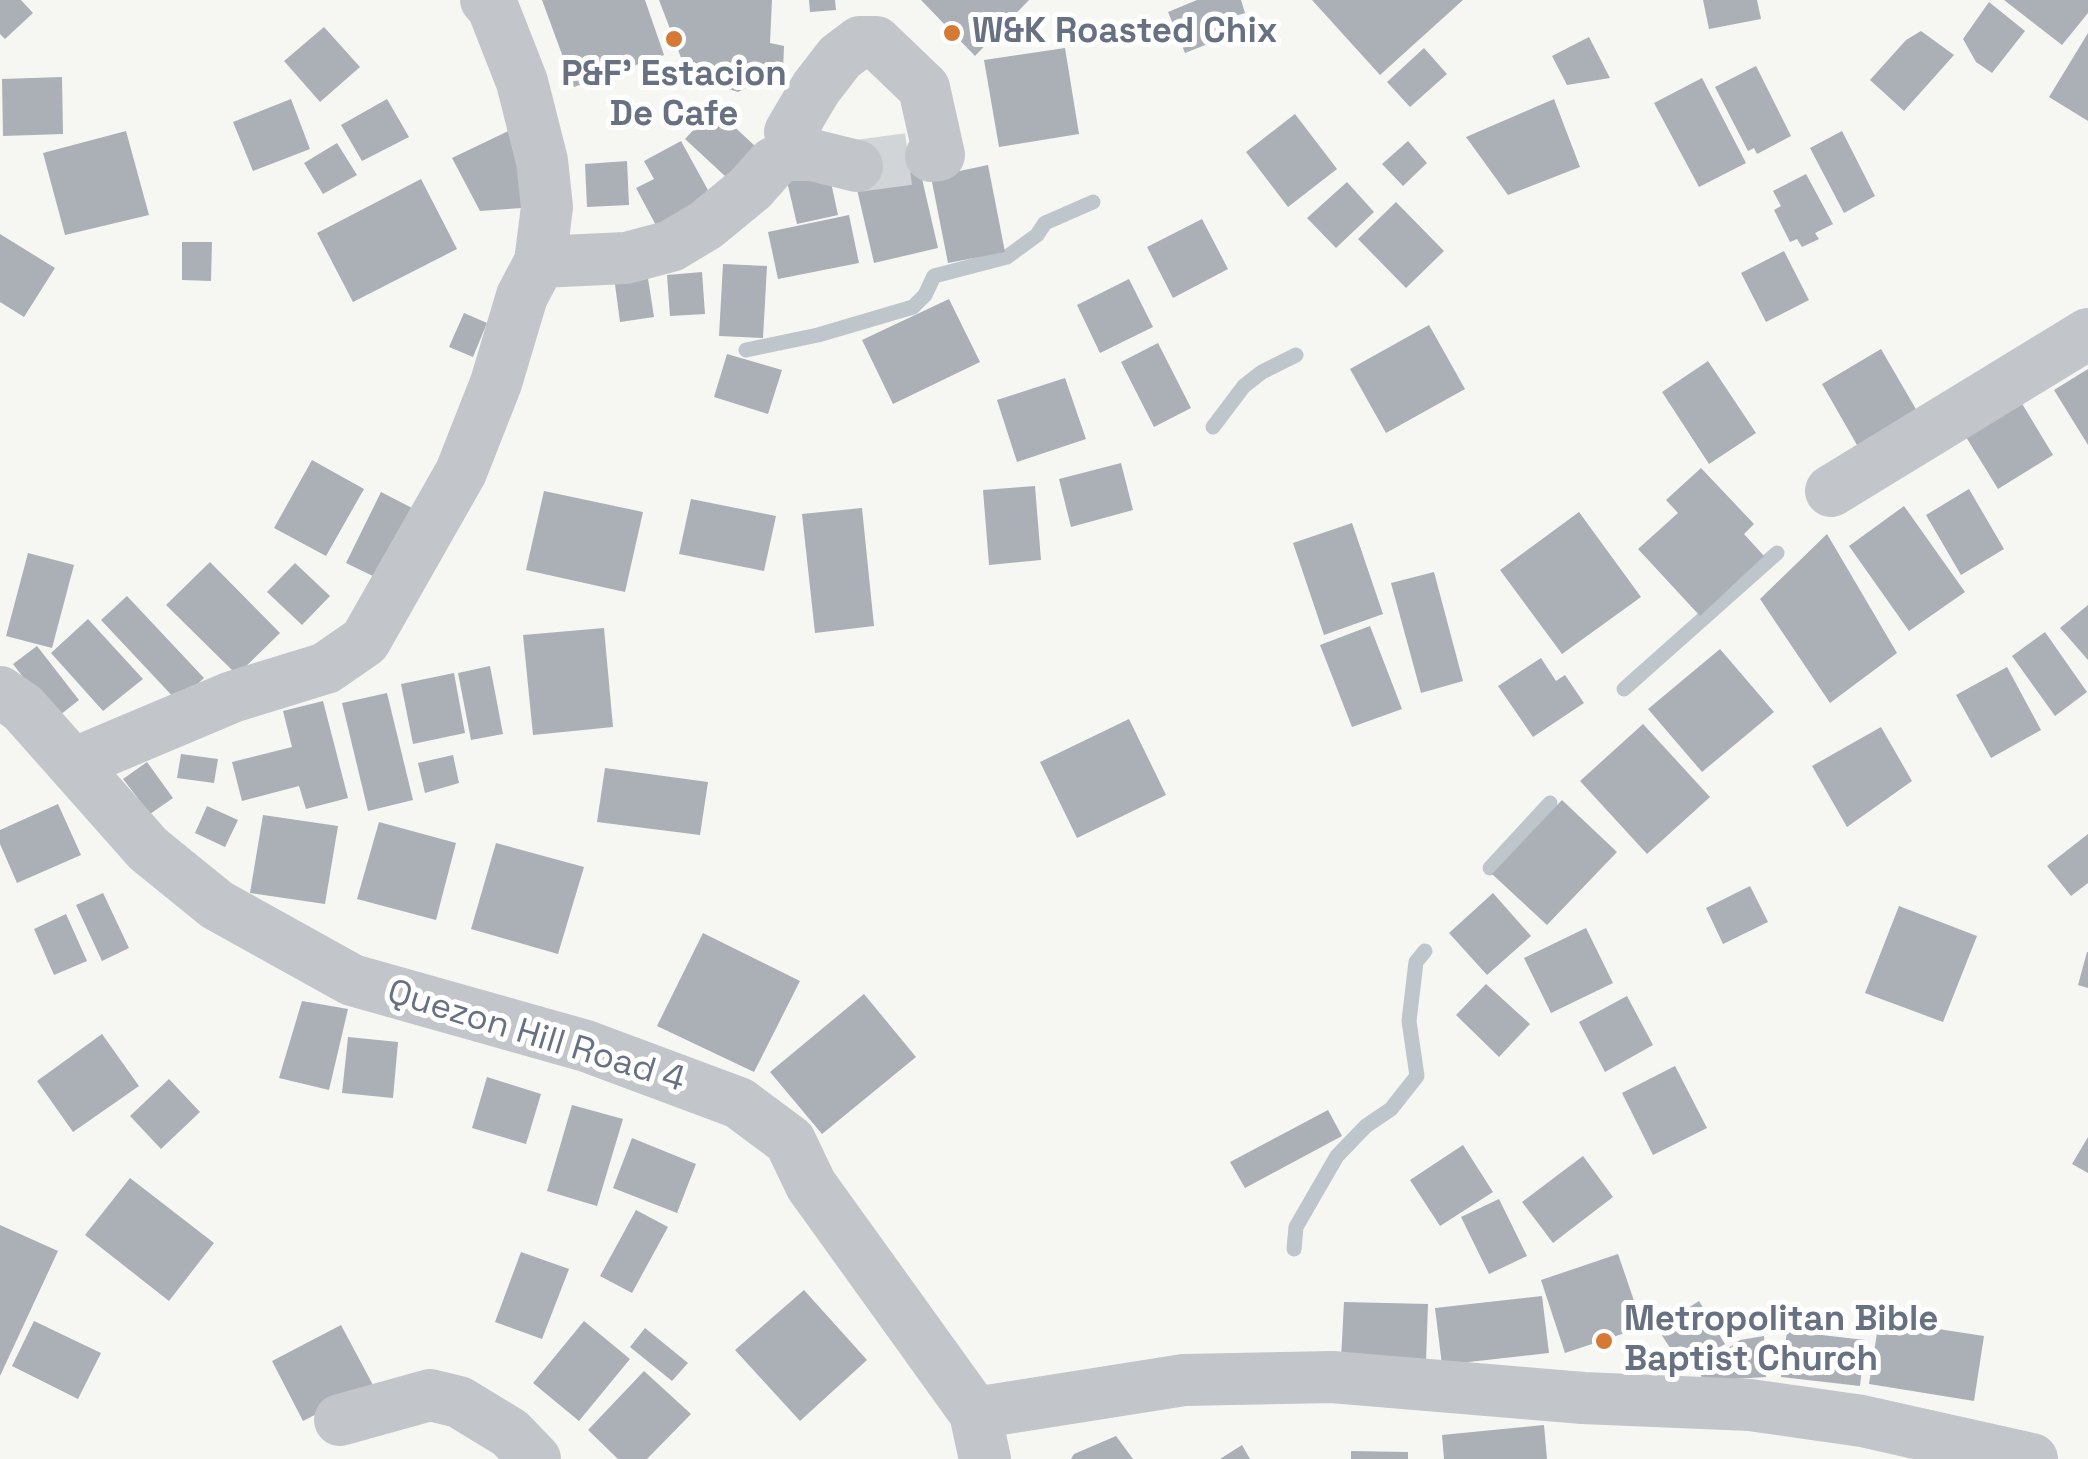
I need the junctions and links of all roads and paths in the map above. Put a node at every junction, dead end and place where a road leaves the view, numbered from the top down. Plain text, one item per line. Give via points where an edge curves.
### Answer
1 (486, 0) edge
2 (785, 150) junction
3 (932, 156) dead end
4 (857, 166) tunnel mouth
5 (540, 262) junction
6 (2088, 334) edge
7 (1832, 490) dead end
8 (0, 692) edge
9 (73, 764) junction
10 (340, 1420) dead end
11 (980, 1436) edge
12 (535, 1459) edge
13 (2032, 1459) edge

1 - 5 street via 522,82 542,161 547,207
2 - 3 street via 840,57 860,42 876,42 924,88 939,155
2 - 4 street
2 - 5 street via 752,188 671,246 626,258
5 - 9 street via 461,472 365,642 326,668 232,698
6 - 7 street
8 - 9 street, Quezon Hill Road 4
9 - 11 street, Quezon Hill Road 4 via 148,849 217,905 352,980 586,1046 739,1104 790,1141 811,1185
10 - 12 street via 430,1396 476,1412
11 - 13 street via 1184,1380 1332,1377 1750,1405 1862,1421

